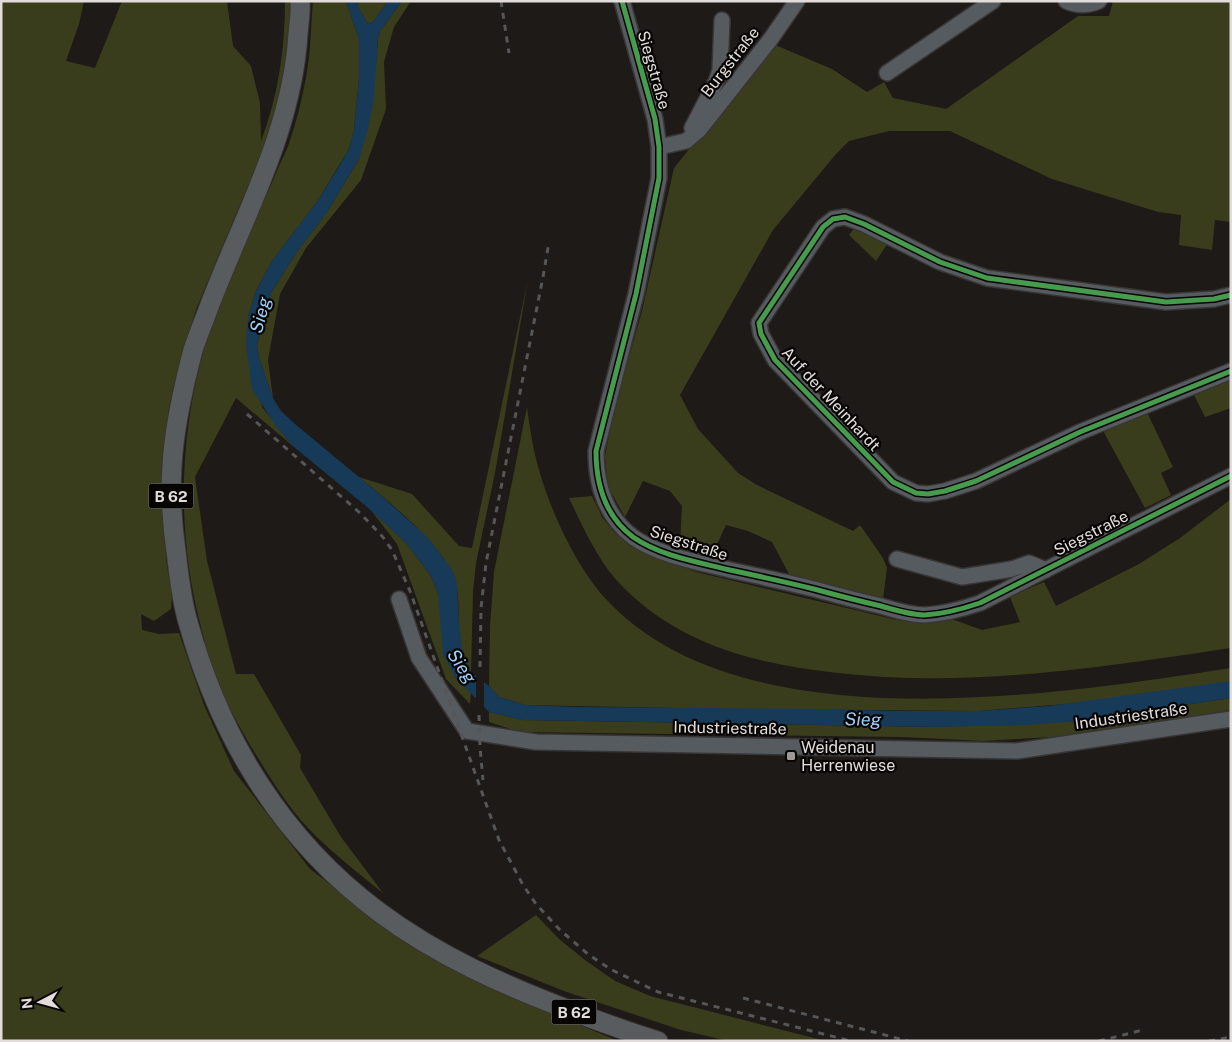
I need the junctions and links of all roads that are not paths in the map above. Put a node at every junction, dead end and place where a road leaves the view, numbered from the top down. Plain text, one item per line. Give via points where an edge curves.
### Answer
1 (300, 1) edge
2 (622, 1) edge
3 (797, 1) edge
4 (993, 1) edge
5 (1066, 1) edge
6 (1099, 1) edge
7 (722, 20) dead end
8 (887, 73) dead end
9 (686, 141) junction
10 (660, 147) junction
11 (1231, 295) edge
12 (1231, 371) edge
13 (1231, 476) edge
14 (897, 559) dead end
15 (1046, 570) junction
16 (398, 599) dead end
17 (1231, 720) edge
18 (658, 1041) edge

1 - 18 main road, B 62 via 292,86 280,129 194,347 174,438 172,506 180,582 187,620 210,690 239,753 282,818 331,872 378,911 439,952 522,992
2 - 10 street, Siegstraße
3 - 9 street, Burgstraße via 699,130
4 - 8 street
5 - 6 street via 1077,6
7 - 9 street, Burgstraße via 720,70
9 - 10 street
10 - 15 street, Siegstraße via 659,178 647,242 596,451 603,499 616,521 644,544 672,555 910,614 980,603
11 - 12 street, Auf der Meinhardt via 1166,302 987,278 940,262 845,217 833,219 822,227 759,323 761,334 775,360 893,482 916,494 945,491 976,481 1080,432
13 - 15 street, Siegstraße
14 - 15 street, Siegstraße via 962,577 1029,563
16 - 17 street, Industriestraße via 419,658 467,730 518,740 1017,751

